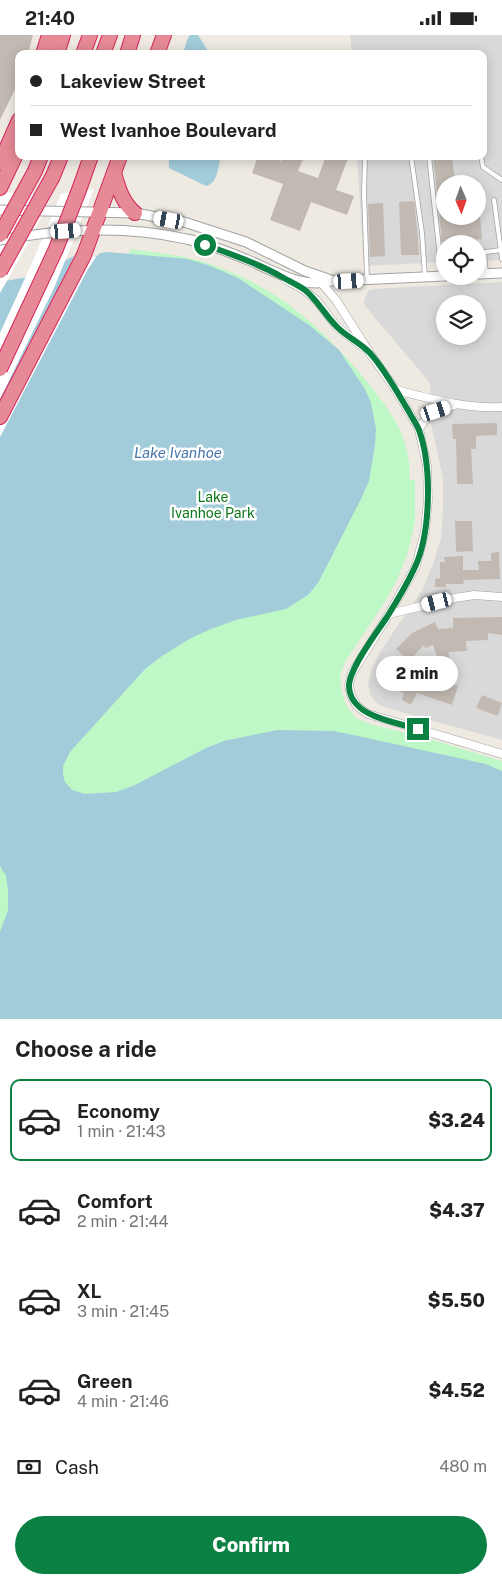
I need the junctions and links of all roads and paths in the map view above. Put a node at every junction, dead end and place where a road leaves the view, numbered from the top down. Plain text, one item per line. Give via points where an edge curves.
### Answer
1 (49, 35) edge
2 (64, 35) edge
3 (90, 35) edge
4 (110, 35) edge
5 (164, 35) edge
6 (134, 36) edge
7 (44, 50) edge
8 (58, 50) edge
9 (84, 50) edge
10 (104, 50) edge
11 (129, 50) edge
12 (158, 50) edge
13 (15, 129) edge
14 (15, 156) edge
15 (40, 160) edge
16 (59, 160) edge
17 (90, 160) edge
18 (119, 160) edge
19 (365, 160) edge
20 (412, 160) edge
21 (430, 160) edge
22 (482, 160) edge
23 (0, 163) edge
24 (114, 173) junction
25 (502, 180) edge
26 (0, 187) edge
27 (494, 200) dead end
28 (0, 210) edge
29 (100, 211) junction
30 (135, 213) junction
31 (93, 229) junction
32 (0, 235) edge
33 (439, 235) edge
34 (0, 240) edge
35 (501, 250) junction
36 (486, 252) edge
37 (502, 259) edge
38 (0, 271) edge
39 (502, 273) edge
40 (276, 274) junction
41 (313, 274) junction
42 (486, 274) edge
43 (436, 276) edge
44 (425, 277) junction
45 (367, 280) junction
46 (334, 281) junction
47 (323, 283) junction
48 (368, 352) junction
49 (0, 369) edge
50 (396, 390) junction
51 (456, 405) junction
52 (502, 407) edge
53 (0, 417) edge
54 (419, 429) junction
55 (502, 597) edge
56 (389, 614) junction
57 (502, 754) edge

1 - 7 highway
2 - 8 highway
3 - 9 highway
4 - 10 highway
5 - 12 highway
6 - 11 highway
13 - 23 highway
14 - 26 highway
15 - 32 highway, bridge
16 - 38 highway, bridge
17 - 49 highway, bridge via 56,249
18 - 24 highway
19 - 45 lane
20 - 44 lane
21 - 33 lane
22 - 25 lane via 483,167
24 - 29 highway
24 - 30 highway via 123,198
27 - 35 lane
28 - 29 street
29 - 30 street
29 - 31 highway
30 - 41 street via 230,236
31 - 34 street
31 - 40 street via 189,239 237,255
31 - 53 highway via 84,255
35 - 36 lane
35 - 37 lane
39 - 42 street
40 - 47 street
40 - 48 street via 316,299 337,327
41 - 46 street
41 - 47 street
43 - 44 street
44 - 45 street
45 - 46 street
46 - 47 street
47 - 48 street
48 - 50 street
50 - 51 street
50 - 54 street
51 - 52 street
51 - 54 street via 436,411 424,420
54 - 56 street via 427,465 425,531 416,566
55 - 56 street via 474,595 454,598
56 - 57 street via 352,673 349,685 357,706 368,713

